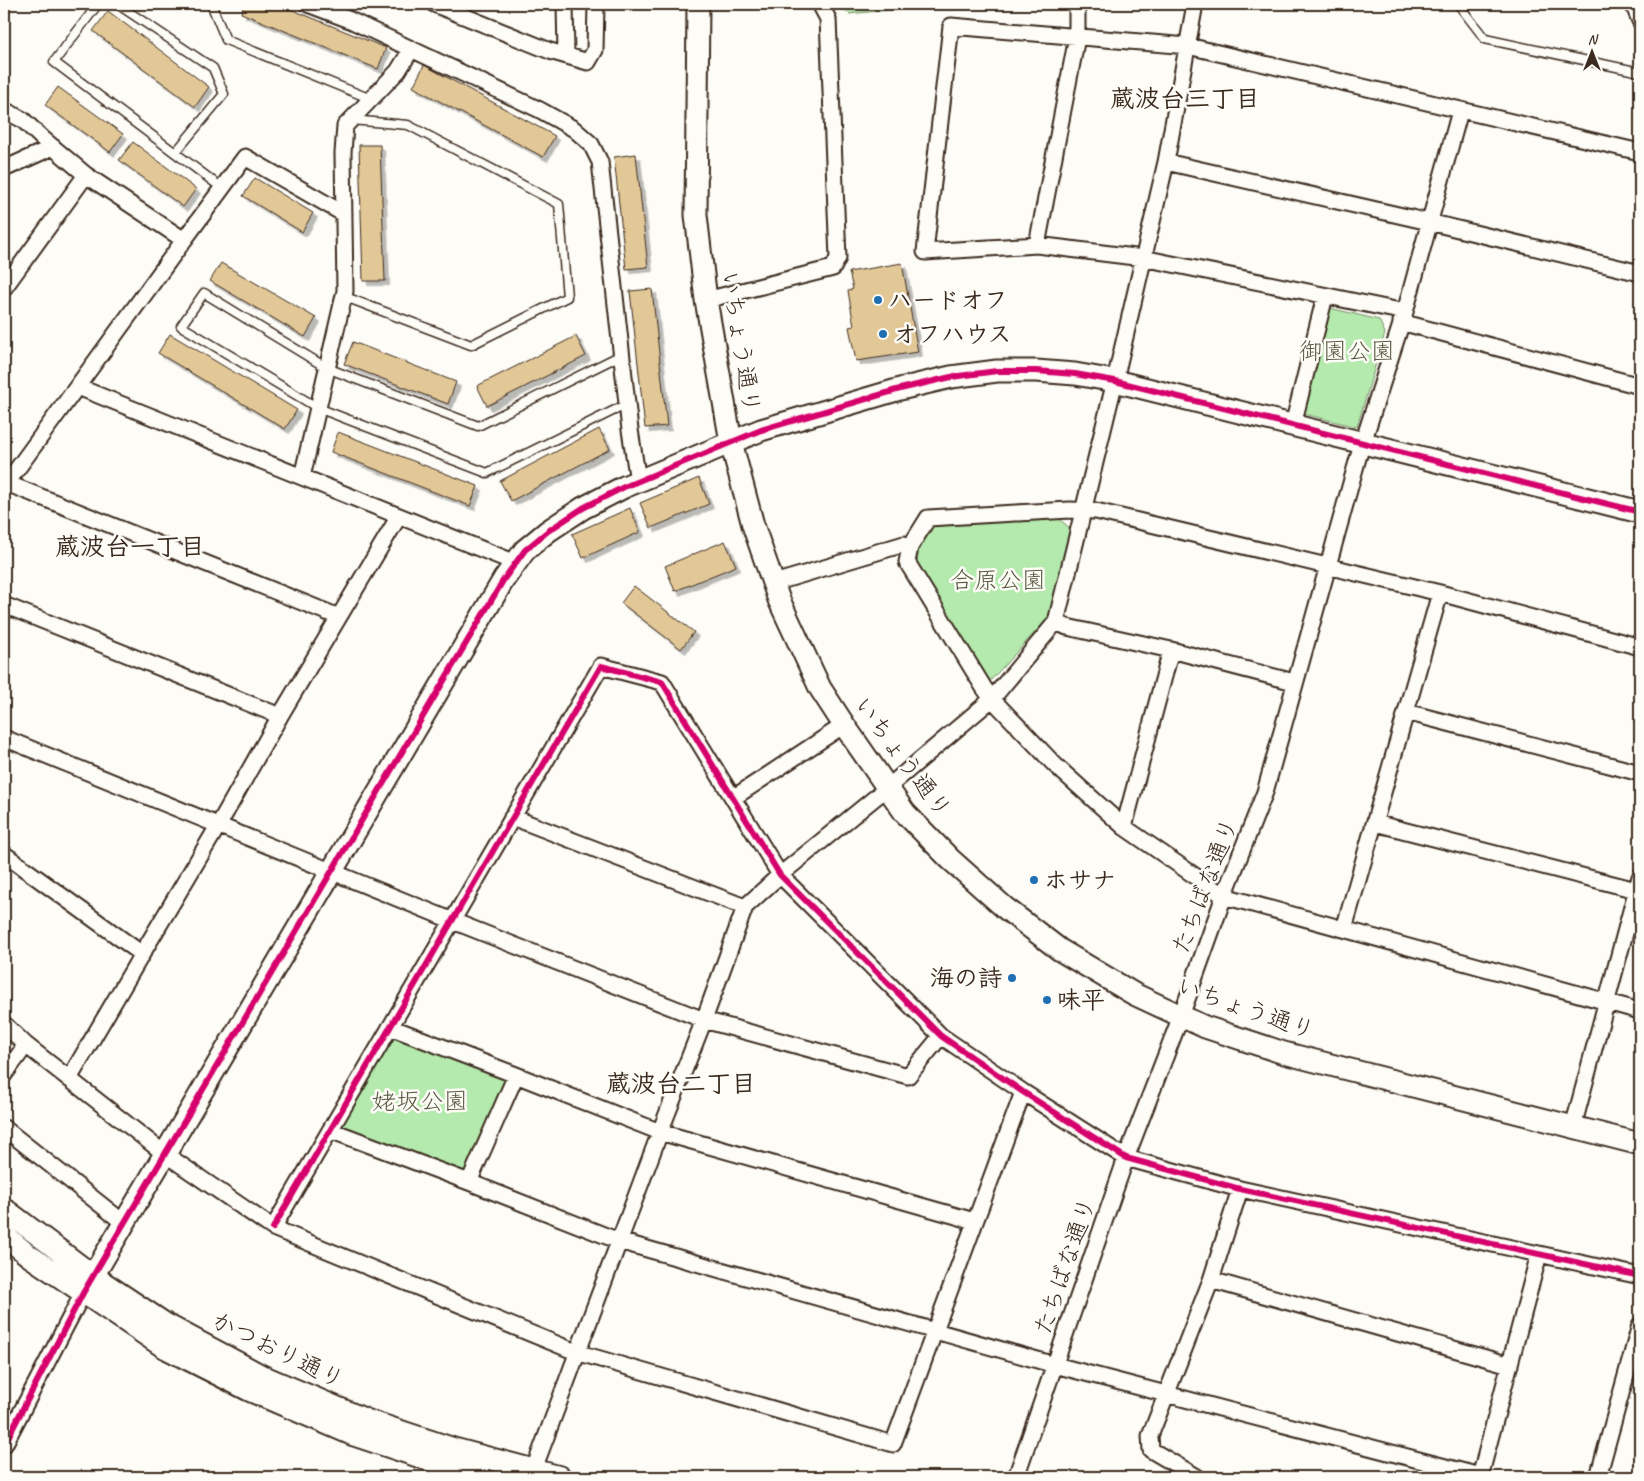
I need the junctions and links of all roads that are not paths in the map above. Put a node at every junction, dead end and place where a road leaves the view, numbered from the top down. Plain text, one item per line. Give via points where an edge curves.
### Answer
1 (98, 4) edge
2 (117, 4) edge
3 (211, 4) edge
4 (308, 4) edge
5 (434, 4) edge
6 (565, 4) edge
7 (596, 4) edge
8 (698, 4) edge
9 (820, 4) edge
10 (1077, 4) edge
11 (1195, 4) edge
12 (1458, 4) edge
13 (1633, 4) edge
14 (1640, 21) edge
15 (1077, 37) junction
16 (1188, 46) junction
17 (411, 50) junction
18 (566, 55) junction
19 (1640, 72) edge
20 (371, 99) junction
21 (6, 111) dead end
22 (1460, 111) junction
23 (351, 120) junction
24 (53, 148) junction
25 (1640, 152) edge
26 (175, 153) junction
27 (1166, 162) junction
28 (4, 169) edge
29 (86, 175) junction
30 (222, 188) junction
31 (344, 214) junction
32 (1429, 222) junction
33 (184, 240) junction
34 (1037, 245) junction
35 (1143, 258) junction
36 (9, 269) edge
37 (1640, 273) edge
38 (4, 288) edge
39 (343, 296) junction
40 (1325, 296) junction
41 (706, 300) junction
42 (1403, 317) junction
43 (621, 355) junction
44 (327, 368) junction
45 (1115, 381) junction
46 (1640, 386) edge
47 (78, 387) junction
48 (627, 404) junction
49 (318, 408) junction
50 (1293, 425) junction
51 (731, 442) junction
52 (1362, 443) junction
53 (302, 477) junction
54 (638, 481) junction
55 (5, 484) edge
56 (1084, 510) junction
57 (1640, 512) edge
58 (400, 516) junction
59 (910, 547) junction
60 (516, 563) junction
61 (1327, 565) junction
62 (774, 583) junction
63 (1440, 593) junction
64 (4, 605) edge
65 (339, 617) junction
66 (1056, 622) junction
67 (1640, 647) edge
68 (1171, 650) junction
69 (1294, 682) junction
70 (992, 699) junction
71 (1406, 712) junction
72 (280, 716) junction
73 (844, 725) junction
74 (4, 738) edge
75 (1640, 772) edge
76 (887, 788) junction
77 (733, 798) junction
78 (512, 818) junction
79 (1375, 822) junction
80 (218, 826) junction
81 (1124, 827) junction
82 (4, 854) edge
83 (332, 871) junction
84 (780, 875) junction
85 (1639, 886) edge
86 (1224, 896) junction
87 (745, 907) junction
88 (451, 920) junction
89 (1344, 929) junction
90 (142, 954) junction
91 (1608, 1002) junction
92 (1640, 1011) edge
93 (1181, 1016) junction
94 (704, 1020) junction
95 (4, 1024) edge
96 (390, 1027) junction
97 (941, 1036) junction
98 (26, 1045) junction
99 (4, 1075) edge
100 (516, 1075) junction
101 (69, 1079) junction
102 (1023, 1092) junction
103 (1574, 1127) junction
104 (4, 1128) edge
105 (330, 1130) junction
106 (660, 1132) junction
107 (1640, 1144) edge
108 (165, 1154) junction
109 (1126, 1158) junction
110 (469, 1182) junction
111 (1240, 1188) junction
112 (4, 1209) edge
113 (974, 1220) junction
114 (124, 1223) junction
115 (273, 1228) junction
116 (4, 1235) edge
117 (619, 1241) junction
118 (1539, 1254) junction
119 (1640, 1276) edge
120 (1211, 1280) junction
121 (88, 1285) junction
122 (1640, 1324) edge
123 (935, 1329) junction
124 (576, 1352) junction
125 (1055, 1364) junction
126 (1510, 1364) junction
127 (1166, 1394) junction
128 (4, 1445) edge
129 (532, 1473) edge
130 (481, 1477) edge
131 (560, 1477) edge
132 (1016, 1477) edge
133 (1197, 1477) edge
134 (1480, 1477) edge
135 (1598, 1477) edge

1 - 26 lane via 54,62
2 - 26 lane via 213,68 224,94
3 - 20 lane via 226,40
4 - 17 street via 350,20
5 - 18 street
6 - 18 street
7 - 18 street via 595,50 588,62
8 - 41 street, いちょう通り via 696,215
9 - 41 street via 828,19 838,258 833,268
10 - 15 street
11 - 16 street
12 - 19 lane via 1485,39
13 - 14 street
15 - 16 street
15 - 34 street
15 - 34 street via 950,26 924,252
16 - 22 street
16 - 27 street
17 - 20 street via 398,71
17 - 43 street via 540,110 574,129 591,144 600,162
20 - 23 street
21 - 24 street via 23,120
22 - 25 street
22 - 32 street, たちばな通り
23 - 31 street via 345,126
23 - 39 lane via 408,125 559,204 567,297 471,345
24 - 28 street
24 - 29 street
26 - 30 lane
27 - 32 street
27 - 35 street
29 - 33 street
29 - 36 street
30 - 31 street via 245,157
30 - 33 street
31 - 39 street
32 - 37 street
32 - 42 street, たちばな通り
33 - 47 street
34 - 35 street
35 - 40 street
35 - 45 street
36 - 38 street
39 - 44 street
40 - 42 street
40 - 50 street
41 - 51 street, いちょう通り
42 - 46 street
42 - 52 street, たちばな通り
43 - 44 lane via 478,426
43 - 48 street
44 - 49 street
44 - 49 lane via 204,293 181,326
45 - 50 street
45 - 51 street via 1036,371 997,371 951,377 761,430
45 - 56 street
47 - 53 street
47 - 55 street
48 - 49 lane via 487,473
48 - 54 street
49 - 53 street
50 - 52 street
51 - 54 street
51 - 62 street, いちょう通り via 753,525
52 - 57 street
52 - 61 street, たちばな通り
53 - 58 street
54 - 60 street via 582,508 525,550
55 - 65 street
56 - 59 street via 928,518
56 - 61 street
56 - 66 street
58 - 60 street
58 - 65 street
59 - 62 street via 904,544
59 - 70 street via 907,562
60 - 83 street via 478,621
61 - 63 street
61 - 69 street, たちばな通り
62 - 73 street, いちょう通り via 820,688
63 - 67 street
63 - 71 street
64 - 72 street
65 - 72 street
66 - 68 street
66 - 70 street
68 - 69 street
68 - 81 street
69 - 86 street, たちばな通り via 1265,792
70 - 76 street
70 - 81 street via 1054,765
71 - 75 street
71 - 79 street
72 - 80 street
73 - 76 street, いちょう通り
73 - 77 street
74 - 80 street
76 - 84 street
76 - 93 street, いちょう通り via 950,859 1005,908 1060,950 1134,994
77 - 78 street via 662,682 601,666
77 - 84 street
78 - 87 street
78 - 88 street
79 - 85 street
79 - 89 street
80 - 83 street
80 - 90 street
81 - 86 street
82 - 90 street
83 - 88 street
83 - 108 street
84 - 87 street
84 - 97 street
85 - 91 street
86 - 89 street
86 - 93 street, たちばな通り
87 - 94 street
88 - 94 street
88 - 96 street
89 - 91 street
90 - 101 street
91 - 92 street
91 - 103 street
93 - 103 street, いちょう通り via 1212,1030 1284,1053
93 - 109 street, たちばな通り
94 - 97 street via 908,1076
94 - 106 street
95 - 98 street
96 - 100 street
96 - 105 street
97 - 102 street
98 - 99 street
98 - 101 street
100 - 106 street
100 - 110 street
101 - 108 street
102 - 109 street
102 - 113 street
103 - 107 street, いちょう通り
104 - 114 street
105 - 110 street
105 - 115 street
106 - 113 street
106 - 117 street
108 - 114 street
108 - 115 street
109 - 111 street
109 - 125 street, たちばな通り
110 - 117 street
111 - 118 street
111 - 120 street
112 - 121 street, かつおり通り
113 - 123 street
114 - 121 street
115 - 124 street
116 - 121 street, かつおり通り via 28,1255
117 - 123 street
117 - 124 street
118 - 119 street
118 - 126 street
120 - 126 street
120 - 127 street
121 - 128 street
121 - 129 street, かつおり通り via 262,1376 366,1420
121 - 130 street, かつおり通り via 164,1347 248,1390 354,1435
122 - 135 street
123 - 124 street via 893,1444
123 - 125 street
124 - 129 street
125 - 127 street
125 - 132 street, たちばな通り
126 - 134 street
127 - 133 street via 1150,1436 1151,1450
127 - 134 street
129 - 131 street, かつおり通り

